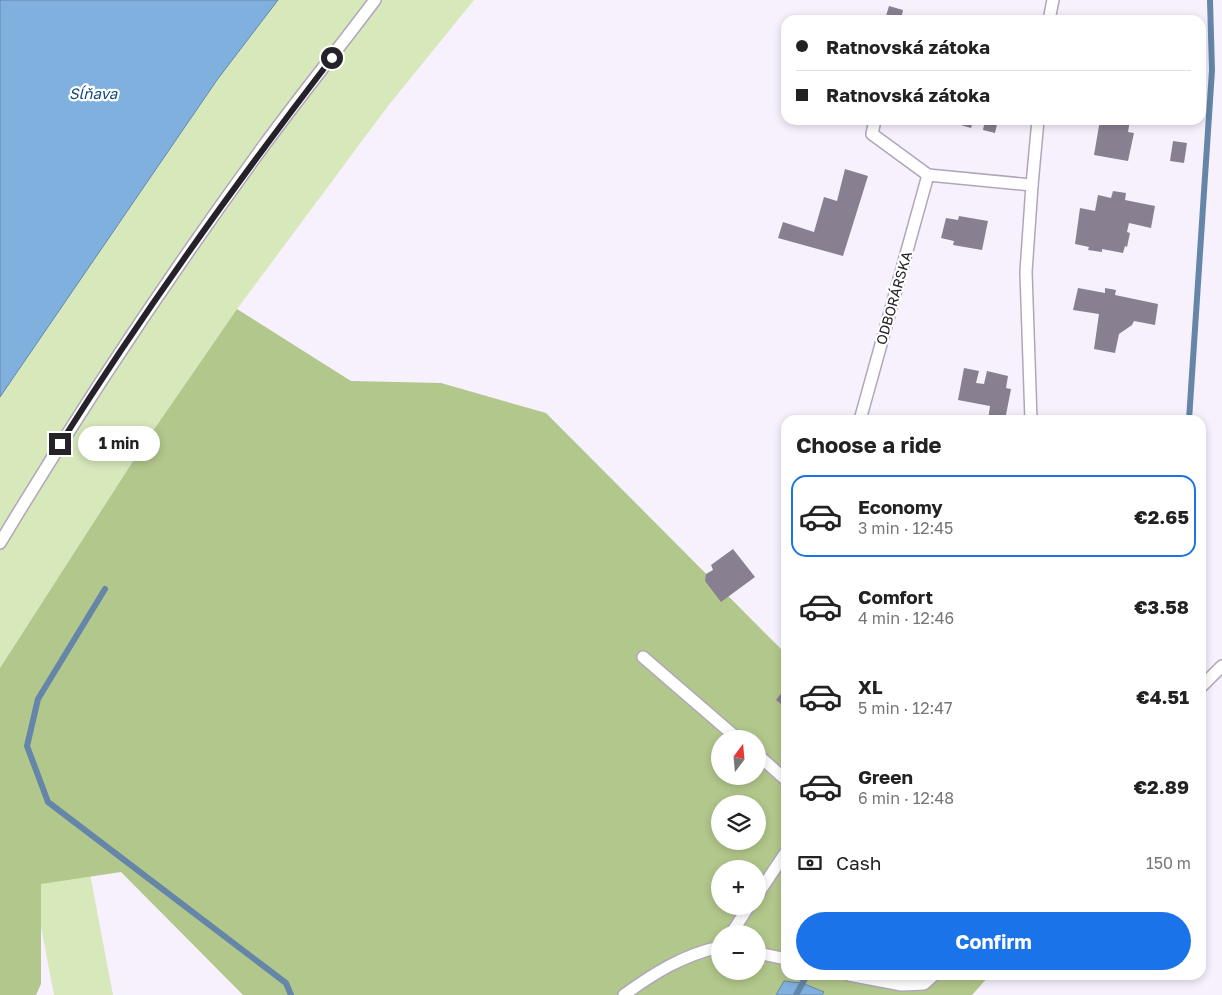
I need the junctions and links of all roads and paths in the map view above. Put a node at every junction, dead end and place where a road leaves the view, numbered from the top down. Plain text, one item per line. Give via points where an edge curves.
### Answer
1 (375, 0) edge
2 (1053, 0) edge
3 (1049, 15) edge
4 (874, 125) edge
5 (1038, 125) edge
6 (928, 175) junction
7 (1032, 185) junction
8 (861, 415) edge
9 (1031, 415) edge
10 (0, 543) edge
11 (643, 657) dead end
12 (1222, 666) edge
13 (1206, 682) edge
14 (728, 730) edge
15 (766, 762) edge
16 (781, 776) edge
17 (781, 860) edge
18 (766, 882) edge
19 (711, 949) edge
20 (766, 954) edge
21 (781, 957) edge
22 (876, 980) edge
23 (928, 980) edge
24 (624, 995) edge

1 - 10 lane via 266,144 163,290 89,398
2 - 3 lane
4 - 6 lane via 872,134
5 - 7 lane
6 - 7 lane
6 - 8 lane, ODBORÁRSKA
7 - 9 lane via 1026,272
11 - 14 lane
12 - 13 lane
15 - 16 lane
17 - 18 lane
19 - 24 lane via 655,972
20 - 21 lane
22 - 23 lane via 902,985 924,984

